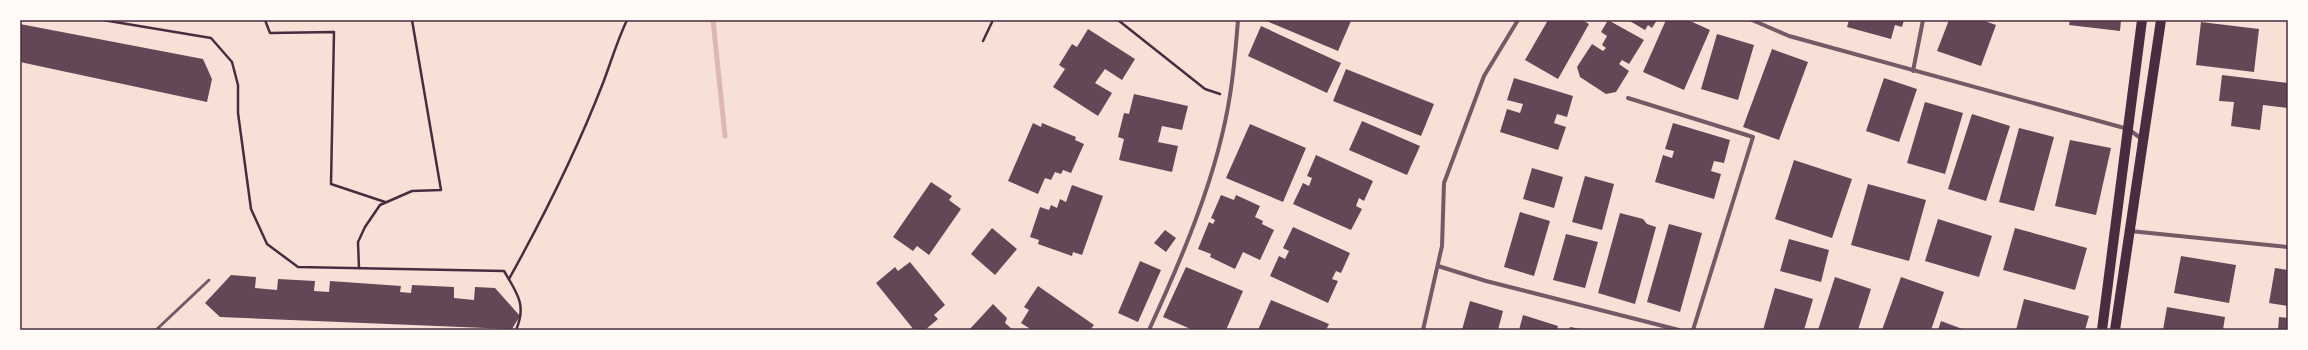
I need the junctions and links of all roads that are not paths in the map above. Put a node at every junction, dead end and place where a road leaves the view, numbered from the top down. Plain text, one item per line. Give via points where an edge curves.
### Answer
1 (1238, 20) edge
2 (1518, 20) edge
3 (1752, 20) edge
4 (1923, 20) edge
5 (2142, 20) edge
6 (2161, 20) edge
7 (1913, 71) junction
8 (1628, 98) dead end
9 (2128, 129) junction
10 (2143, 139) junction
11 (2130, 231) junction
12 (2288, 247) edge
13 (1438, 266) junction
14 (209, 280) dead end
15 (156, 330) edge
16 (1149, 330) edge
17 (1423, 330) edge
18 (1679, 330) edge
19 (1693, 330) edge
20 (2102, 330) edge
21 (2115, 330) edge

1 - 16 street via 1230,96 1218,148 1197,214
2 - 13 street via 1484,76 1444,183 1442,246
3 - 7 street via 1789,36
4 - 7 street
5 - 9 main road
6 - 10 main road
7 - 9 street
8 - 19 street via 1753,137
9 - 10 street
9 - 20 main road
10 - 11 main road
11 - 12 street
11 - 21 main road
13 - 17 street
13 - 18 street
14 - 15 lane

